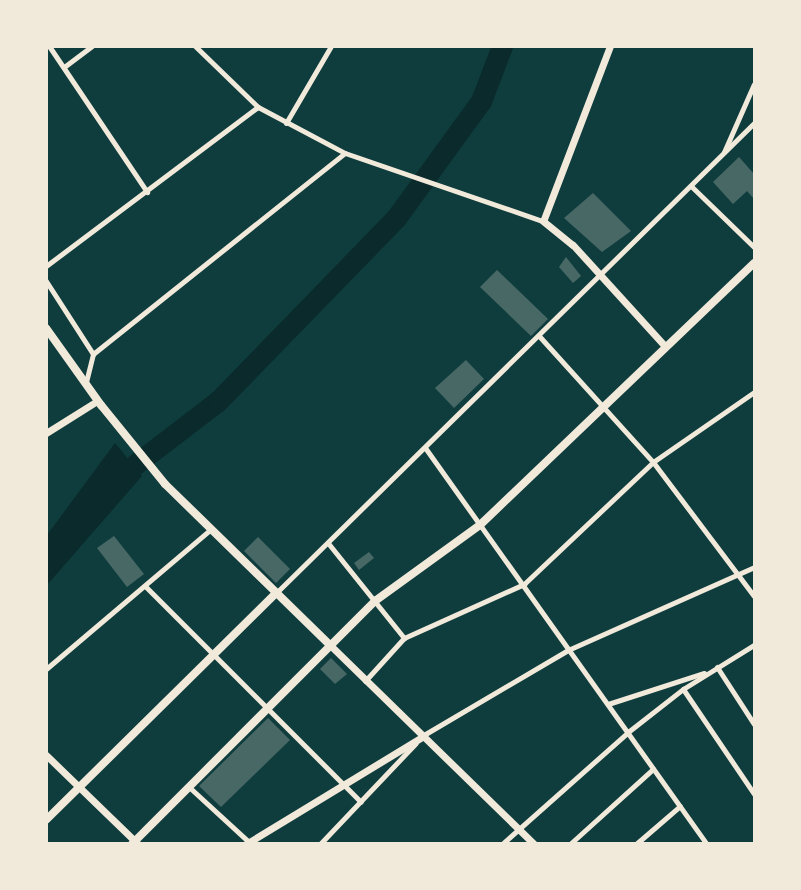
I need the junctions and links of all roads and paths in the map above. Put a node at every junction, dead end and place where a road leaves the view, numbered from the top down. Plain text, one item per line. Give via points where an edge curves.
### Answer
1 (49, 46) edge
2 (92, 46) edge
3 (195, 46) edge
4 (331, 46) edge
5 (610, 46) edge
6 (64, 67) junction
7 (754, 84) edge
8 (258, 107) junction
9 (286, 123) junction
10 (754, 123) edge
11 (345, 153) junction
12 (724, 153) junction
13 (691, 186) junction
14 (147, 192) junction
15 (543, 221) junction
16 (754, 247) edge
17 (754, 263) edge
18 (46, 266) edge
19 (602, 276) junction
20 (46, 281) edge
21 (46, 328) edge
22 (540, 337) junction
23 (665, 346) junction
24 (93, 354) junction
25 (86, 383) junction
26 (754, 392) edge
27 (97, 401) junction
28 (603, 406) junction
29 (46, 433) edge
30 (426, 449) junction
31 (653, 462) junction
32 (480, 525) junction
33 (210, 530) junction
34 (328, 543) junction
35 (754, 567) edge
36 (739, 574) junction
37 (524, 584) junction
38 (145, 586) junction
39 (276, 593) junction
40 (754, 596) edge
41 (375, 602) junction
42 (404, 638) junction
43 (754, 645) edge
44 (331, 646) junction
45 (568, 650) junction
46 (213, 655) junction
47 (46, 669) edge
48 (714, 669) junction
49 (365, 681) junction
50 (683, 689) junction
51 (608, 704) junction
52 (269, 711) junction
53 (754, 724) edge
54 (628, 732) junction
55 (422, 736) junction
56 (46, 755) edge
57 (653, 769) junction
58 (345, 785) junction
59 (79, 786) junction
60 (189, 787) junction
61 (754, 794) edge
62 (361, 802) junction
63 (680, 806) junction
64 (46, 820) edge
65 (518, 827) junction
66 (135, 843) edge
67 (249, 843) edge
68 (320, 843) edge
69 (502, 843) edge
70 (534, 843) edge
71 (570, 843) edge
72 (636, 843) edge
73 (707, 843) edge

1 - 6 street
2 - 6 street
3 - 8 street
4 - 9 street
5 - 15 street
6 - 14 street
7 - 12 street
8 - 9 street
8 - 14 street
9 - 11 street
10 - 12 street
11 - 15 street
11 - 24 street
12 - 13 street
13 - 16 street
13 - 19 street
14 - 18 street
15 - 19 street
17 - 23 main road
19 - 22 street
19 - 23 street
20 - 24 street
21 - 25 main road
22 - 28 street
22 - 30 street
23 - 28 main road
24 - 25 street
25 - 27 main road
26 - 31 street
27 - 29 street
27 - 33 main road via 165,484
28 - 31 street
28 - 32 main road
30 - 32 street
30 - 34 street
31 - 36 street
31 - 37 street
32 - 37 street
32 - 41 main road
33 - 38 street
33 - 39 main road
34 - 39 street
34 - 41 street
35 - 36 street
36 - 40 street
36 - 45 street
37 - 42 street
37 - 45 street
38 - 46 street
38 - 47 street
39 - 44 main road
39 - 46 main road
41 - 42 street
41 - 44 main road
42 - 49 street
43 - 48 street
44 - 49 street
44 - 52 main road
45 - 51 street
45 - 55 street
46 - 52 street
46 - 59 main road
48 - 50 street
48 - 51 street
48 - 53 street
49 - 55 street
50 - 54 street
50 - 61 street
51 - 54 street
52 - 58 street
52 - 60 main road
54 - 57 street
54 - 65 street
55 - 58 street
55 - 62 street
55 - 65 street
56 - 59 street
57 - 63 street
57 - 71 street
58 - 62 street
58 - 67 street
59 - 64 main road
59 - 66 street
60 - 66 main road
60 - 67 street
62 - 68 street
63 - 72 street
63 - 73 street
65 - 69 street
65 - 70 street

